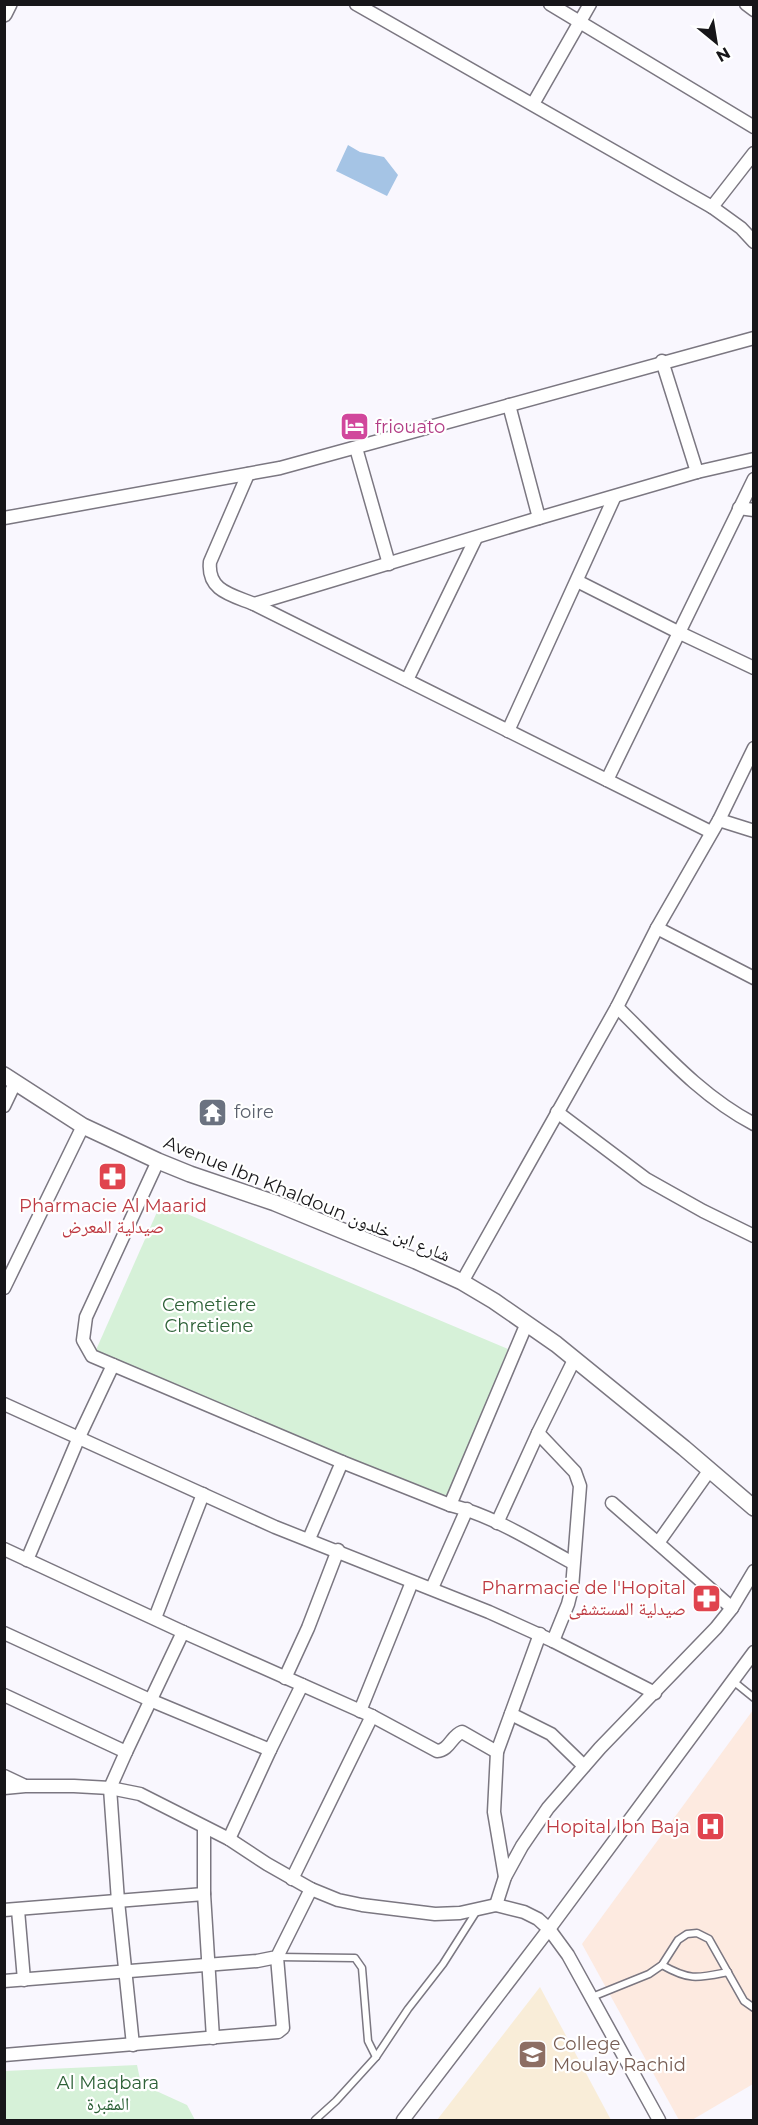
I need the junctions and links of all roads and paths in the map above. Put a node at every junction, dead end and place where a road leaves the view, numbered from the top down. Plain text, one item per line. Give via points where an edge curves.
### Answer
1 (9, 4) edge
2 (356, 4) edge
3 (550, 4) edge
4 (590, 4) edge
5 (746, 4) edge
6 (753, 10) edge
7 (4, 14) edge
8 (580, 21) junction
9 (533, 104) junction
10 (753, 127) edge
11 (753, 153) edge
12 (712, 207) junction
13 (753, 242) edge
14 (753, 338) edge
15 (662, 361) junction
16 (509, 405) junction
17 (356, 448) junction
18 (753, 459) edge
19 (697, 472) junction
20 (248, 474) junction
21 (753, 479) edge
22 (614, 498) junction
23 (740, 508) junction
24 (753, 510) edge
25 (4, 518) edge
26 (539, 518) junction
27 (476, 538) junction
28 (389, 564) junction
29 (577, 581) junction
30 (254, 604) junction
31 (680, 633) junction
32 (753, 668) edge
33 (407, 680) junction
34 (508, 731) junction
35 (753, 748) edge
36 (608, 780) junction
37 (719, 820) junction
38 (753, 831) edge
39 (711, 832) junction
40 (657, 928) junction
41 (752, 975) edge
42 (617, 1007) junction
43 (8, 1079) edge
44 (4, 1106) edge
45 (557, 1112) junction
46 (753, 1124) edge
47 (83, 1126) junction
48 (158, 1161) junction
49 (753, 1236) edge
50 (462, 1282) junction
51 (6, 1283) edge
52 (527, 1323) junction
53 (574, 1360) junction
54 (113, 1365) junction
55 (4, 1404) edge
56 (538, 1433) junction
57 (79, 1437) junction
58 (342, 1462) junction
59 (709, 1471) junction
60 (203, 1494) junction
61 (612, 1503) dead end
62 (450, 1505) junction
63 (753, 1508) edge
64 (466, 1509) junction
65 (497, 1523) junction
66 (309, 1539) junction
67 (658, 1543) junction
68 (4, 1550) edge
69 (338, 1551) junction
70 (27, 1560) junction
71 (573, 1563) junction
72 (753, 1571) edge
73 (412, 1582) junction
74 (432, 1588) junction
75 (732, 1608) junction
76 (155, 1618) junction
77 (183, 1632) junction
78 (4, 1633) edge
79 (540, 1634) junction
80 (554, 1641) junction
81 (753, 1652) edge
82 (285, 1678) junction
83 (733, 1680) junction
84 (302, 1685) junction
85 (655, 1693) junction
86 (4, 1695) edge
87 (753, 1698) edge
88 (150, 1700) junction
89 (360, 1711) junction
90 (511, 1714) junction
91 (372, 1716) junction
92 (270, 1750) junction
93 (126, 1752) junction
94 (497, 1752) junction
95 (584, 1767) junction
96 (4, 1776) edge
97 (25, 1786) junction
98 (4, 1788) edge
99 (110, 1788) junction
100 (204, 1827) junction
101 (229, 1839) junction
102 (505, 1877) junction
103 (292, 1879) junction
104 (311, 1889) junction
105 (204, 1894) junction
106 (118, 1901) junction
107 (496, 1905) junction
108 (478, 1909) junction
109 (4, 1910) edge
110 (18, 1910) junction
111 (549, 1929) junction
112 (277, 1958) junction
113 (210, 1965) junction
114 (662, 1965) junction
115 (125, 1972) junction
116 (728, 1972) junction
117 (24, 1980) junction
118 (4, 1981) edge
119 (591, 1998) junction
120 (753, 2008) edge
121 (213, 2038) junction
122 (133, 2045) junction
123 (4, 2055) edge
124 (376, 2057) junction
125 (315, 2121) edge
126 (403, 2121) edge
127 (659, 2121) edge

1 - 7 street
2 - 9 street
3 - 8 street
4 - 8 street
5 - 6 street
8 - 9 street
8 - 10 street
9 - 12 street
11 - 12 street
12 - 13 street
14 - 15 street
15 - 16 street
15 - 19 street
16 - 17 street
16 - 26 street
17 - 20 street
17 - 28 street
18 - 19 street
19 - 22 street
20 - 25 street
20 - 30 street via 209,570 219,589
21 - 23 street
22 - 26 street
22 - 29 street
23 - 24 street
23 - 31 street
26 - 27 street
27 - 28 street
27 - 33 street
28 - 30 street
29 - 31 street
29 - 34 street
30 - 33 street
31 - 32 street
31 - 36 street
33 - 34 street
34 - 36 street
35 - 37 street
36 - 39 street
37 - 38 street
37 - 39 street
39 - 40 street
40 - 41 street
40 - 42 street
42 - 45 street
42 - 46 street via 711,1098
43 - 44 street
43 - 47 street, Avenue Ibn Khaldoun شارع ابن خلدون
45 - 49 street via 646,1179
45 - 50 street
47 - 48 street, Avenue Ibn Khaldoun شارع ابن خلدون
47 - 51 street
48 - 50 street, Avenue Ibn Khaldoun شارع ابن خلدون via 306,1216
48 - 54 street via 83,1330 83,1340 92,1356
50 - 52 street, Avenue Ibn Khaldoun شارع ابن خلدون
52 - 53 street, Avenue Ibn Khaldoun شارع ابن خلدون
52 - 62 street
53 - 56 street
53 - 59 street, Avenue Ibn Khaldoun شارع ابن خلدون
54 - 57 street
54 - 58 street
55 - 57 street
56 - 65 street
56 - 71 street via 570,1465 580,1481
57 - 60 street
57 - 70 street
58 - 62 street
58 - 66 street
59 - 63 street, Avenue Ibn Khaldoun شارع ابن خلدون
59 - 67 street
60 - 66 street
60 - 76 street
61 - 67 street
62 - 64 street
64 - 65 street
64 - 74 street
65 - 71 street
66 - 69 street
67 - 75 street
68 - 70 street
69 - 73 street
69 - 82 street
70 - 76 street
71 - 80 street via 570,1597
72 - 75 street
73 - 74 street
73 - 89 street
74 - 79 street
75 - 85 street
76 - 77 street
77 - 82 street
77 - 88 street
78 - 88 street
79 - 80 street
79 - 90 street
80 - 85 street
81 - 83 street
82 - 84 street
83 - 87 lane
83 - 111 street
84 - 89 street
84 - 92 street
85 - 95 street
86 - 93 street
88 - 92 street
88 - 93 street
89 - 91 street
90 - 94 street
90 - 95 street via 550,1734
91 - 94 street via 437,1751 446,1748 462,1732
91 - 103 street
92 - 101 street
93 - 99 street
94 - 102 street via 494,1812
95 - 102 street via 548,1808
96 - 97 street
97 - 98 street
97 - 99 street
99 - 100 street via 140,1794
99 - 106 street
100 - 101 street
100 - 105 street
101 - 103 street
102 - 107 street
103 - 104 street
104 - 108 street via 354,1904 412,1912 460,1913
104 - 112 street
105 - 106 street
105 - 113 street
106 - 110 street
106 - 115 street
107 - 108 street
107 - 111 street via 538,1918
108 - 124 lane
109 - 110 street
110 - 117 street
111 - 119 street
111 - 126 street
112 - 113 street
112 - 121 street via 282,2030
112 - 124 lane via 358,1961 362,1968 368,2041
113 - 115 street
113 - 121 street
114 - 116 lane via 689,1978
114 - 116 lane via 678,1940 698,1933 709,1939
114 - 119 lane
115 - 117 street
115 - 122 street
116 - 120 lane via 744,2001
117 - 118 street
119 - 127 street
121 - 122 street
122 - 123 street
124 - 125 lane

